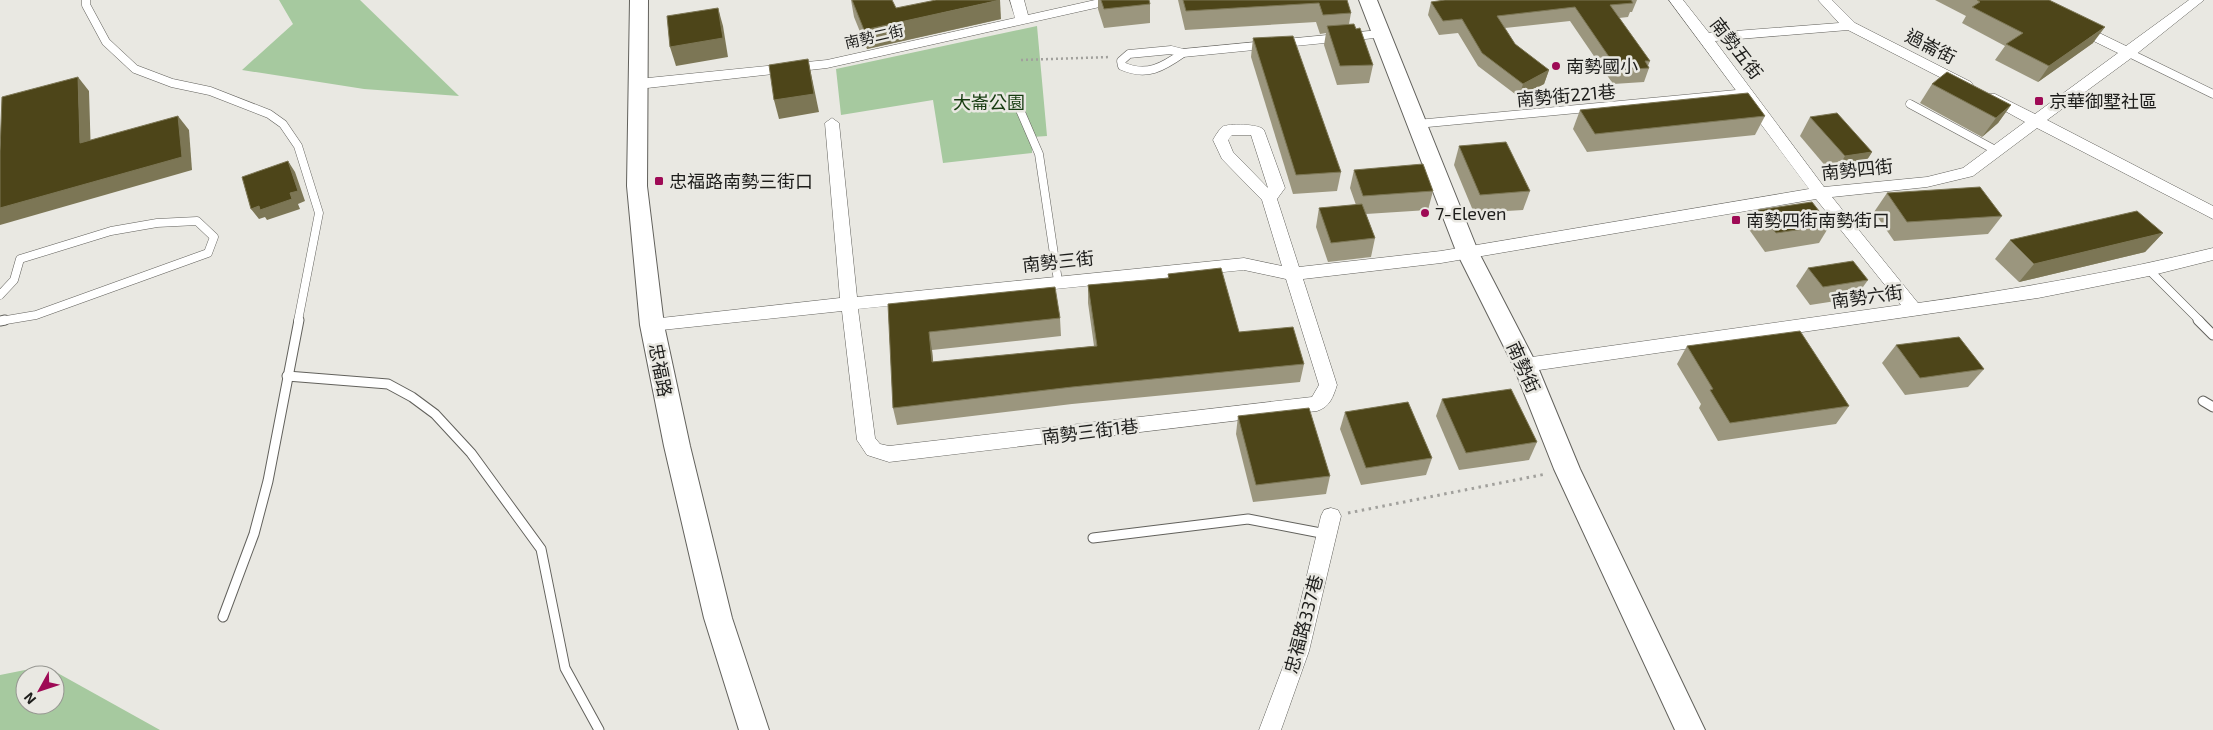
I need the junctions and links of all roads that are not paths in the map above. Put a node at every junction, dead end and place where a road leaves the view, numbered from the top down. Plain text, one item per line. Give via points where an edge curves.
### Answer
1 (86, 0) edge
2 (639, 0) edge
3 (1017, 0) edge
4 (1113, 0) edge
5 (1368, 0) edge
6 (1676, 0) edge
7 (1825, 0) edge
8 (2197, 0) edge
9 (1022, 19) junction
10 (2067, 22) edge
11 (1850, 26) junction
12 (1380, 34) junction
13 (1705, 38) junction
14 (1183, 53) junction
15 (2129, 54) junction
16 (638, 84) junction
17 (1747, 93) junction
18 (2213, 94) edge
19 (1014, 96) dead end
20 (1910, 104) dead end
21 (832, 122) dead end
22 (2038, 122) junction
23 (1417, 124) junction
24 (1997, 151) junction
25 (1820, 194) junction
26 (1269, 198) dead end
27 (2213, 213) edge
28 (1468, 251) junction
29 (2213, 254) edge
30 (2149, 270) junction
31 (1293, 274) junction
32 (1058, 281) junction
33 (0, 295) edge
34 (849, 303) junction
35 (1914, 310) junction
36 (0, 321) edge
37 (652, 325) junction
38 (2213, 335) edge
39 (1525, 365) junction
40 (287, 376) junction
41 (2203, 402) dead end
42 (2213, 407) edge
43 (1328, 525) joint
44 (1093, 538) dead end
45 (223, 617) dead end
46 (599, 730) edge
47 (754, 730) edge
48 (1270, 730) edge
49 (1690, 730) edge

1 - 40 lane via 106,42 135,69 172,83 210,91 269,114 283,124 298,146 319,213
2 - 16 street, 忠福路
3 - 9 street
4 - 9 street, 南勢二街
5 - 12 street, 南勢街
6 - 13 street, 南勢五街
7 - 11 street, 過崙街
8 - 15 street, 南勢四街
9 - 16 street, 南勢二街 via 827,64
10 - 15 street
11 - 13 street
11 - 22 street, 過崙街
12 - 14 street
12 - 23 street, 南勢街
13 - 17 street, 南勢五街
14 - 14 lane via 1171,50 1129,54 1123,58 1122,66 1160,70
15 - 18 lane
15 - 22 street, 南勢四街
16 - 37 street, 忠福路 via 637,186
17 - 23 lane, 南勢街221巷
17 - 25 street, 南勢五街
19 - 32 lane via 1039,154
20 - 24 lane
21 - 34 street
22 - 24 street, 南勢四街
22 - 27 street, 過崙街
23 - 28 street, 南勢街
24 - 25 street, 南勢四街 via 1968,172 1927,182
25 - 28 street, 南勢四街
25 - 35 street, 南勢五街
26 - 31 street
28 - 31 street, 南勢三街
28 - 39 street, 南勢街
29 - 30 street, 南勢六街
30 - 35 street, 南勢六街 via 2038,292
30 - 38 lane
31 - 32 street, 南勢三街 via 1244,264
31 - 34 street, 南勢三街1巷 via 1328,385 1324,398 1317,404 889,454 874,450 866,440
32 - 34 street, 南勢三街
33 - 36 lane via 14,280 20,259 111,231 157,223 197,221 214,237 208,253 36,315
34 - 37 street, 南勢三街
35 - 39 street, 南勢六街
37 - 47 street, 忠福路 via 718,618
39 - 49 street, 南勢街 via 1567,469
40 - 45 lane via 268,481 254,534
40 - 46 lane via 388,384 412,396 435,414 471,453 541,549 565,668
41 - 42 lane
43 - 44 lane via 1248,519
43 - 48 street, 忠福路337巷 via 1299,650

